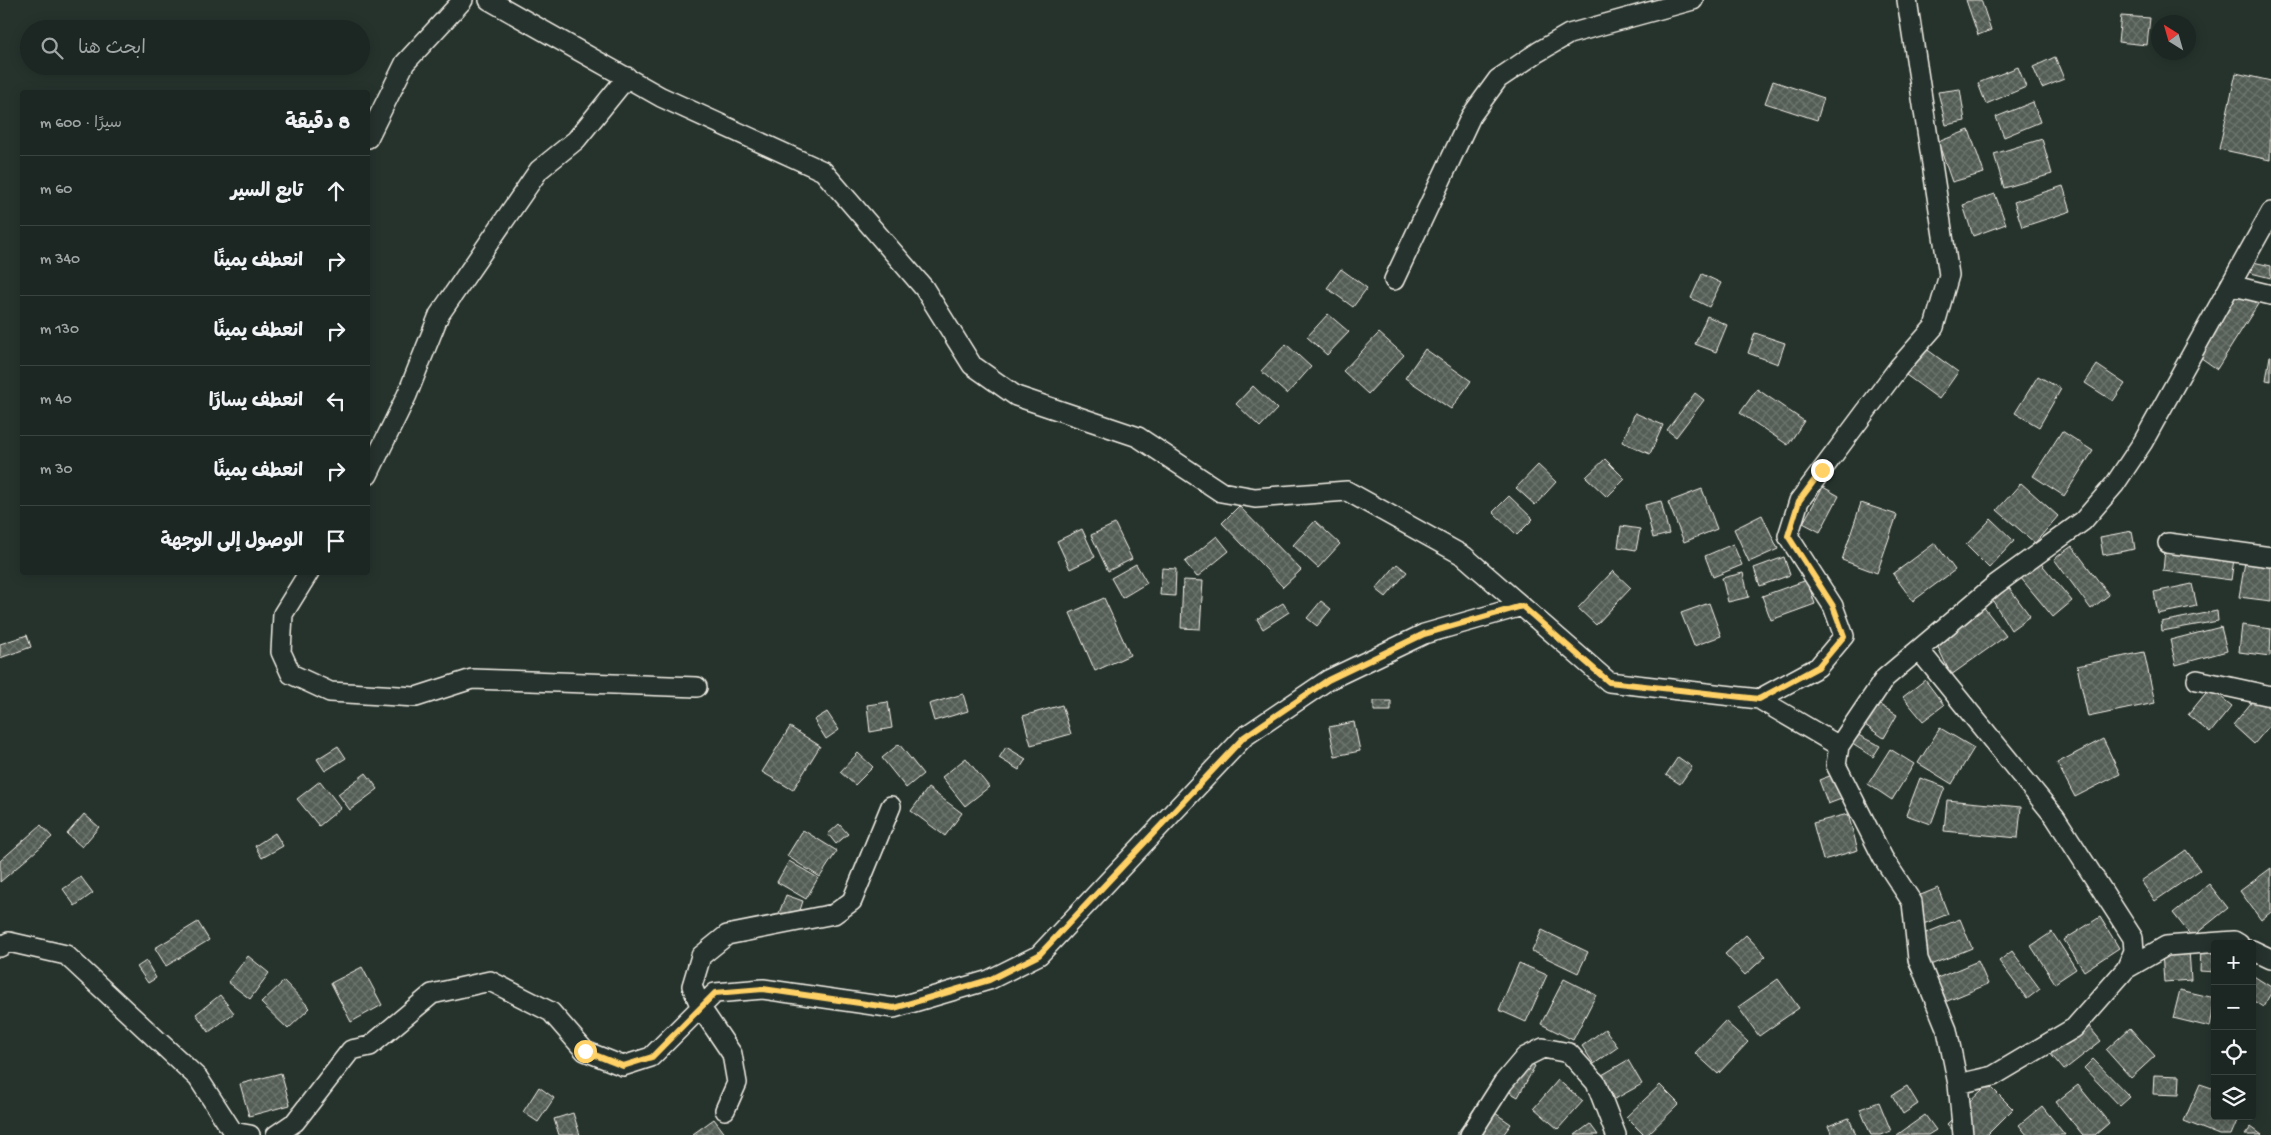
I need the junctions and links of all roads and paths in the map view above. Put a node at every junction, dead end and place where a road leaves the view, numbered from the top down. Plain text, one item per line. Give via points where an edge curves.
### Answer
1 (463, 0) edge
2 (489, 0) edge
3 (1693, 0) edge
4 (1907, 0) edge
5 (626, 77) junction
6 (370, 134) edge
7 (2271, 212) edge
8 (1394, 280) dead end
9 (2230, 285) junction
10 (2271, 295) edge
11 (370, 471) edge
12 (2168, 543) dead end
13 (2271, 557) edge
14 (307, 575) edge
15 (1522, 606) junction
16 (1919, 650) junction
17 (2197, 680) dead end
18 (697, 687) dead end
19 (2271, 696) edge
20 (1759, 699) junction
21 (1839, 746) junction
22 (891, 806) dead end
23 (2211, 943) edge
24 (0, 947) edge
25 (2256, 952) edge
26 (2271, 958) edge
27 (2126, 969) junction
28 (701, 1008) junction
29 (1958, 1084) junction
30 (725, 1110) dead end
31 (250, 1135) edge
32 (276, 1135) edge
33 (1470, 1135) edge
34 (1616, 1135) edge
35 (1963, 1135) edge

1 - 6 street via 405,63
2 - 5 street
3 - 8 street via 1569,34 1498,79 1471,116
4 - 20 street via 1950,275 1934,327 1899,368 1799,501 1788,536 1833,606 1844,636 1818,667
5 - 11 street via 576,140 539,170 438,315 407,395
5 - 15 street via 662,97 823,171 924,288 972,365 1016,396 1138,437 1220,492 1255,498 1347,491 1464,556
7 - 9 street
9 - 10 street
9 - 16 street via 2143,442 2115,484 2083,521 1995,585
12 - 13 street
14 - 18 street via 283,614 281,652 291,674 330,692 416,697 472,679
15 - 20 street via 1609,682
15 - 28 street via 1424,634 1328,680 1244,737 1039,955 989,980 894,1008 763,989 715,993
16 - 21 street via 1885,678
16 - 27 street via 2055,817 2133,938 2134,951
17 - 19 street
20 - 21 street
21 - 29 street via 1836,765 1884,858 1912,902 1918,959 1946,1030
22 - 28 street via 852,901 834,914 728,936 701,956 692,986
23 - 27 street via 2166,946
24 - 31 street via 9,942 66,955 198,1078 233,1132
25 - 26 street
27 - 29 street via 2074,1028 1992,1076
28 - 30 street via 732,1054 737,1084
28 - 32 street via 652,1057 623,1066 585,1051 551,1012 490,981 432,994 370,1046 351,1050 296,1122
29 - 35 street
33 - 34 street via 1502,1083 1526,1057 1543,1048 1569,1053 1596,1082

